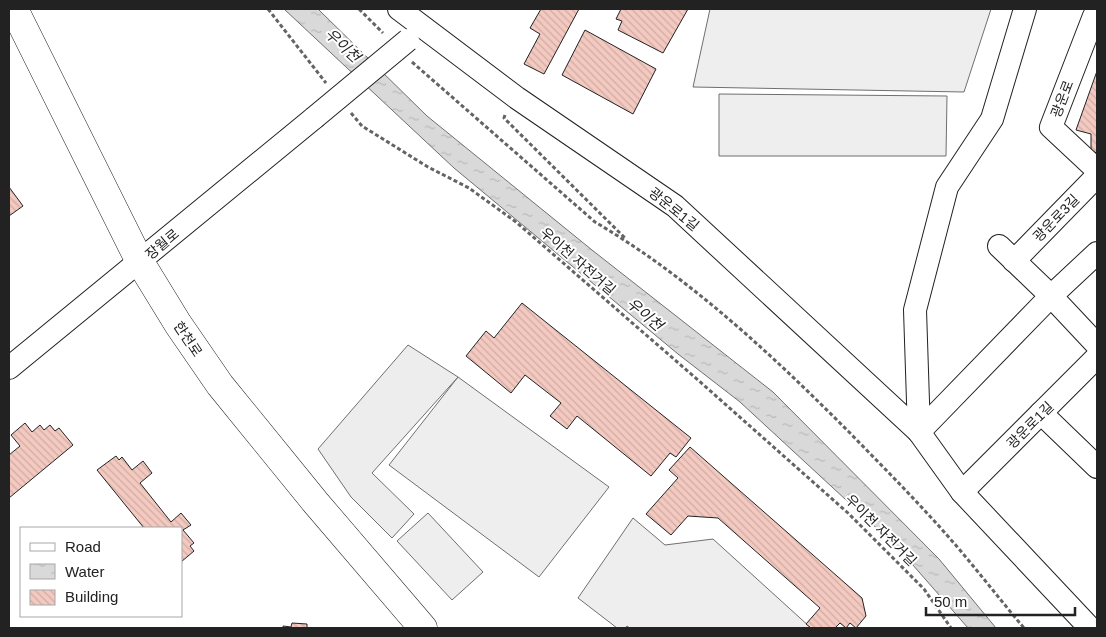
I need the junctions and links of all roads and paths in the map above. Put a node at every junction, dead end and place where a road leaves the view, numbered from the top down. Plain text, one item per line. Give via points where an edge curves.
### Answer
1 (14, 9) edge
2 (268, 9) edge
3 (359, 9) edge
4 (398, 9) edge
5 (1025, 9) edge
6 (1097, 16) edge
7 (385, 34) dead end
8 (413, 42) junction
9 (331, 90) dead end
10 (517, 98) junction
11 (350, 112) dead end
12 (1097, 170) edge
13 (1097, 176) edge
14 (629, 242) junction
15 (1097, 253) edge
16 (140, 262) junction
17 (1051, 296) junction
18 (1097, 345) edge
19 (1097, 357) edge
20 (9, 368) edge
21 (1041, 413) junction
22 (919, 432) junction
23 (1097, 467) edge
24 (962, 492) junction
25 (424, 628) edge
26 (951, 628) edge
27 (1024, 628) edge
28 (1090, 628) edge

1 - 16 main road, 한천로
2 - 9 path
3 - 7 path
4 - 8 street, 광운로1길
5 - 22 street via 992,119 947,187 915,310
6 - 12 street, 광운로 via 1094,16 1051,126
8 - 10 street, 광운로1길
8 - 14 path via 423,73 596,222
8 - 16 street, 장월로, bridge via 314,118
10 - 14 path via 504,118
10 - 22 street, 광운로1길 via 675,206
11 - 26 path, 우이천 자전거길 via 362,126 469,188 516,222 848,513 924,589
13 - 17 street, 광운로3길 via 1007,253
14 - 27 path via 728,317 809,392 958,548
15 - 17 street
16 - 20 street, 장월로
16 - 25 main road, 한천로 via 220,385 316,504
17 - 18 street, 광운로3길
17 - 22 street
19 - 21 street, 광운로1길
21 - 23 street
21 - 24 street, 광운로1길
22 - 24 street, 광운로1길
24 - 28 street, 광운로1길

